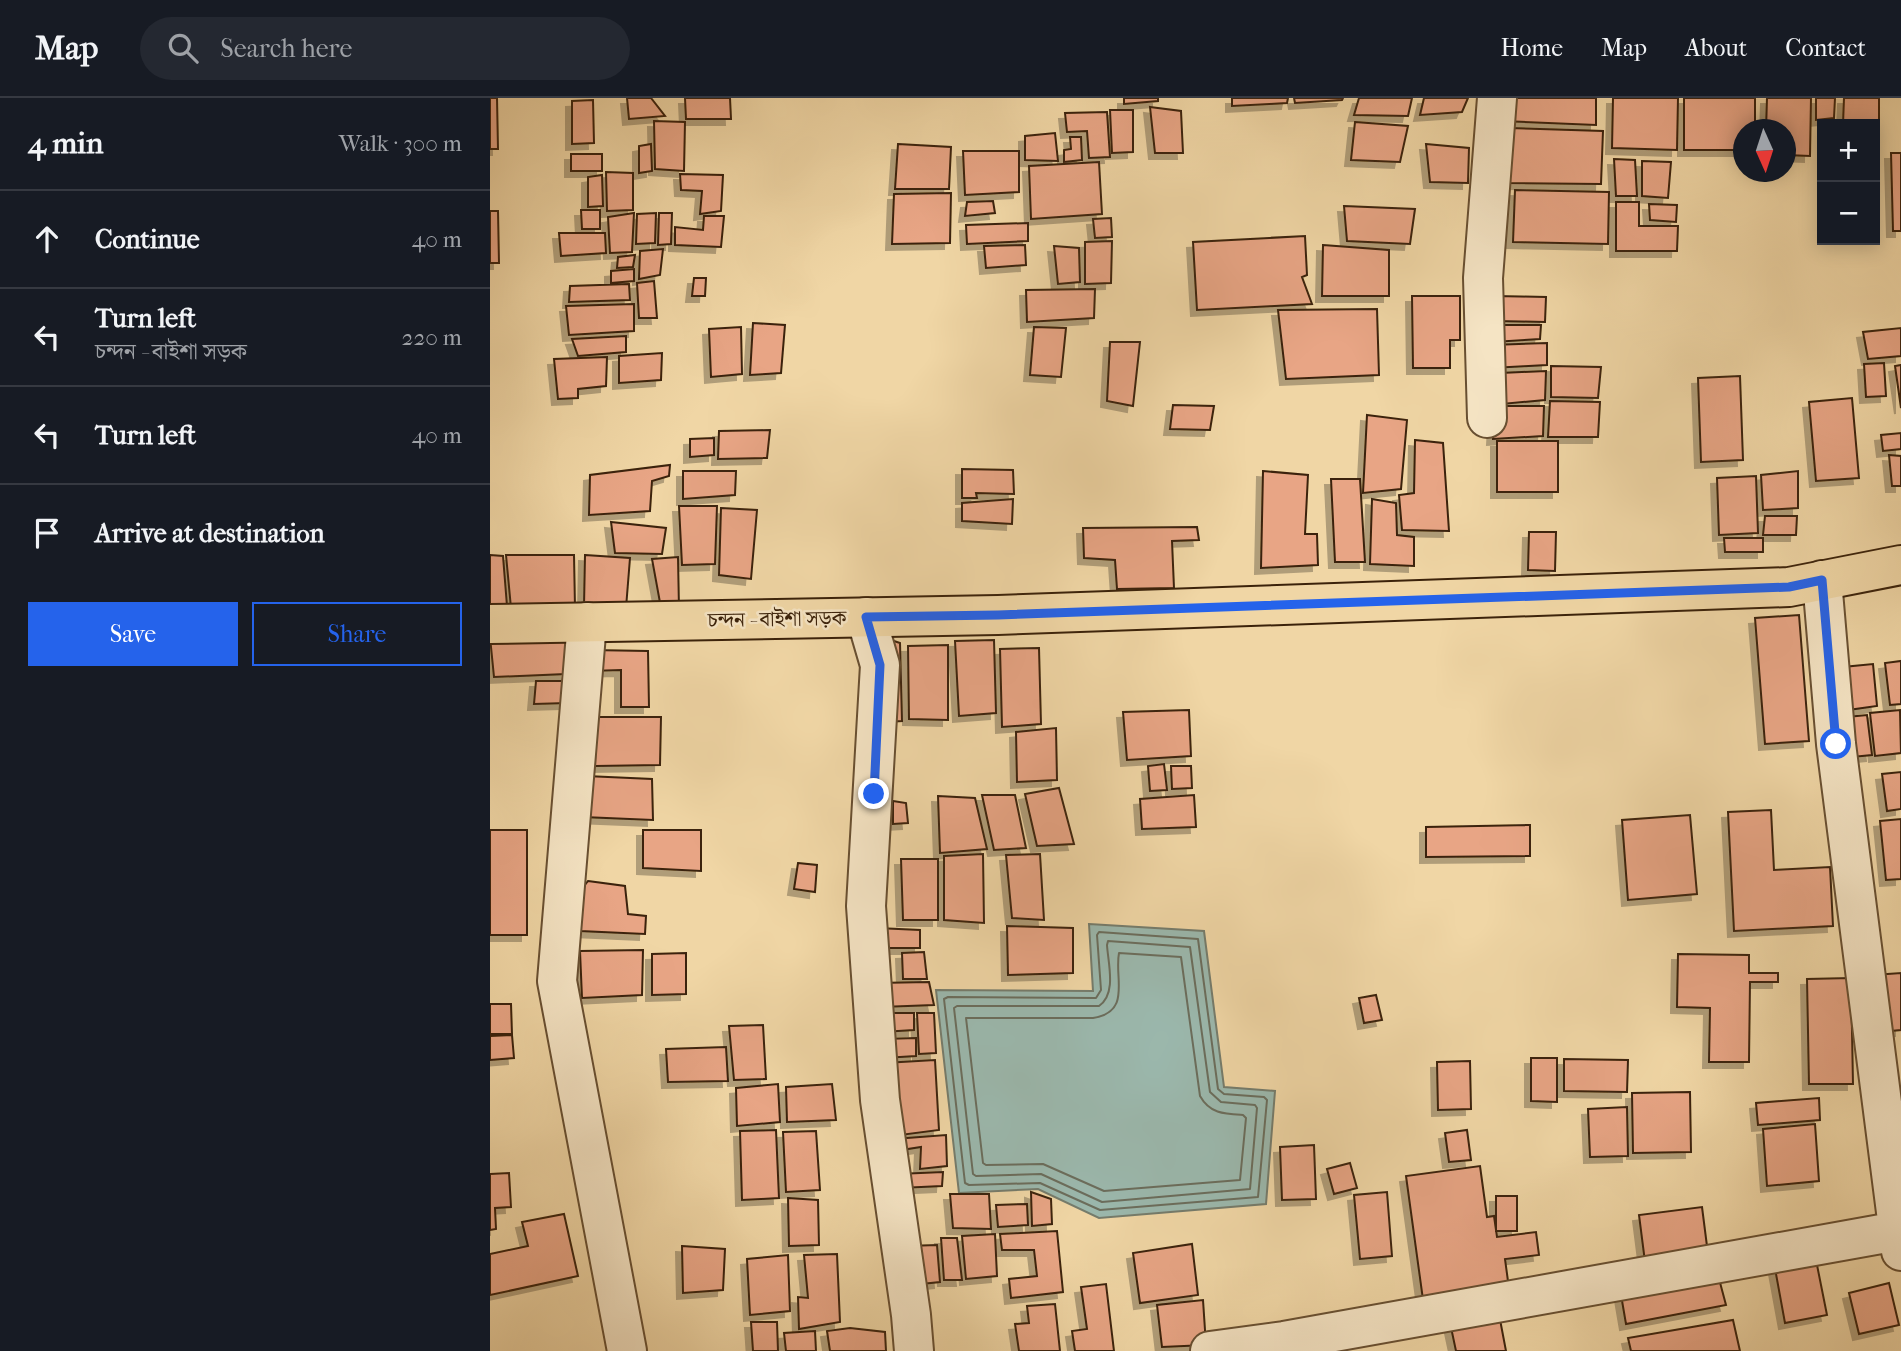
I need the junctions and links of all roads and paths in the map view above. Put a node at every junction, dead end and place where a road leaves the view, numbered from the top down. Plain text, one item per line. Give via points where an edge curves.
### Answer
1 (1497, 98) edge
2 (1487, 418) dead end
3 (1901, 565) edge
4 (1822, 580) junction
5 (866, 617) junction
6 (587, 622) junction
7 (490, 624) edge
8 (1899, 1241) edge
9 (627, 1351) edge
10 (914, 1351) edge
11 (1210, 1351) edge

1 - 2 street via 1483,278
3 - 4 main road, চন্দন - বাইশা সড়ক
4 - 5 main road, চন্দন - বাইশা সড়ক via 1789,587
4 - 8 street via 1836,744
5 - 6 main road, চন্দন - বাইশা সড়ক
5 - 10 street via 880,665 866,906 880,1100
6 - 7 main road, চন্দন - বাইশা সড়ক
6 - 9 street via 556,981
8 - 11 street

